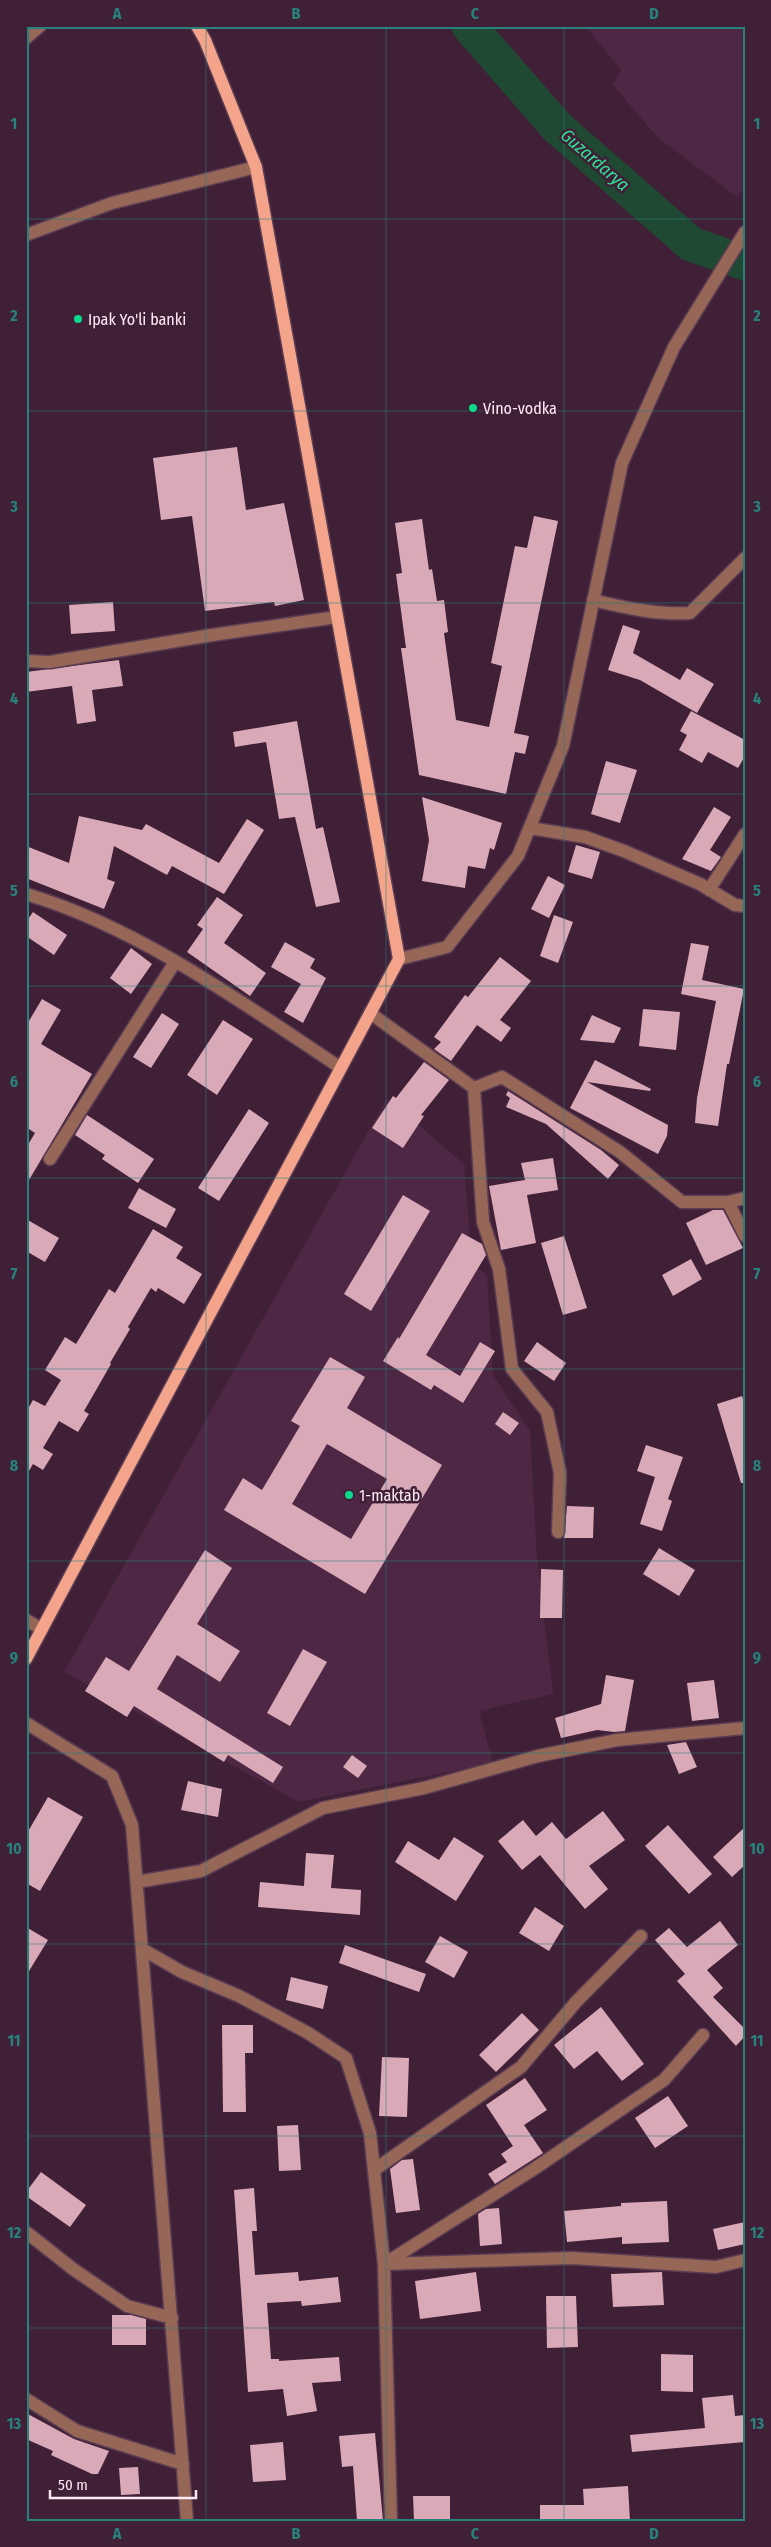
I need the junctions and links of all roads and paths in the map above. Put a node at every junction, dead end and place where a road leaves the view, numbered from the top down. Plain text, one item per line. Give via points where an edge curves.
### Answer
1 (40, 26) edge
2 (197, 26) edge
3 (26, 38) edge
4 (256, 167) junction
5 (745, 232) edge
6 (26, 234) edge
7 (745, 558) edge
8 (593, 600) junction
9 (337, 617) junction
10 (26, 661) edge
11 (530, 828) junction
12 (745, 834) edge
13 (709, 890) junction
14 (26, 894) edge
15 (745, 906) edge
16 (399, 959) junction
17 (175, 962) junction
18 (370, 1013) junction
19 (341, 1068) junction
20 (474, 1088) junction
21 (50, 1159) dead end
22 (745, 1198) edge
23 (728, 1202) junction
24 (745, 1236) edge
25 (558, 1532) dead end
26 (26, 1620) edge
27 (42, 1628) junction
28 (26, 1658) edge
29 (26, 1722) edge
30 (745, 1728) edge
31 (137, 1882) junction
32 (641, 1936) dead end
33 (142, 1949) junction
34 (703, 2035) dead end
35 (374, 2170) junction
36 (26, 2232) edge
37 (745, 2260) edge
38 (384, 2264) junction
39 (172, 2318) junction
40 (26, 2399) edge
41 (183, 2464) junction
42 (188, 2521) edge
43 (391, 2521) edge

1 - 3 street
2 - 4 main road
4 - 6 street via 112,203
4 - 9 main road
5 - 8 street via 674,347 622,463
7 - 8 street via 690,613 636,610
8 - 11 street via 563,746
9 - 10 street via 50,662
9 - 16 main road
11 - 13 street via 585,837 624,850
11 - 16 street via 518,856 447,947
12 - 13 street
13 - 15 street via 735,905
14 - 17 street via 133,937
16 - 18 main road
17 - 19 street
17 - 21 street
18 - 19 main road
18 - 20 street
19 - 27 main road
20 - 23 street via 502,1077 620,1152 682,1202
20 - 25 street via 483,1222 499,1270 512,1370 547,1412 560,1474
22 - 23 street
23 - 24 street
26 - 27 street
27 - 28 main road
29 - 31 street via 112,1776 132,1825
30 - 31 street via 617,1740 538,1756 424,1788 323,1808 201,1871
31 - 33 street
32 - 35 street via 576,2002 521,2067
33 - 35 street via 308,2033 346,2058 370,2133
33 - 39 street
34 - 38 street via 664,2080 534,2169
35 - 38 street
36 - 39 street via 127,2306
37 - 38 street via 716,2267 572,2258
38 - 43 street
39 - 41 street
40 - 41 street via 77,2431
41 - 42 street

